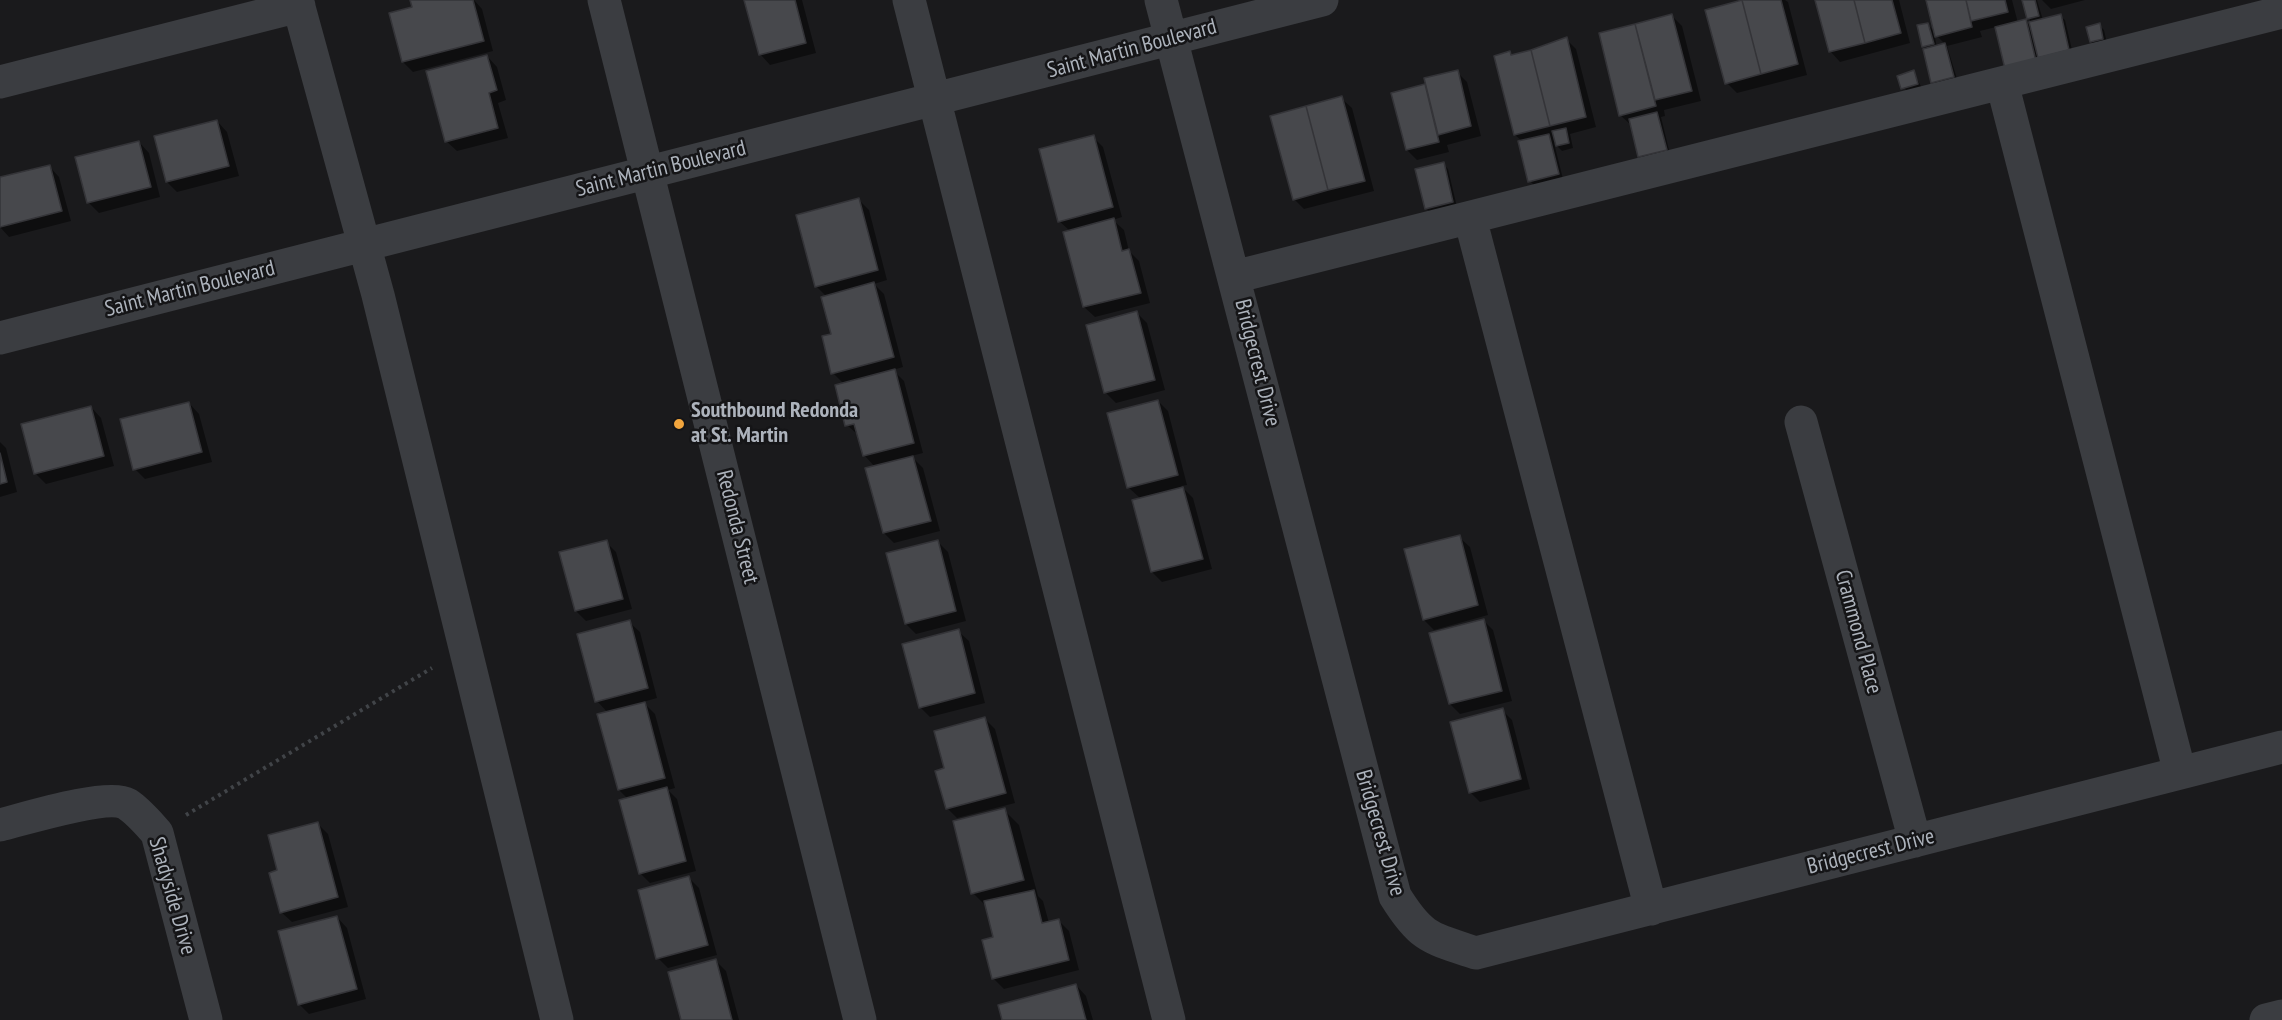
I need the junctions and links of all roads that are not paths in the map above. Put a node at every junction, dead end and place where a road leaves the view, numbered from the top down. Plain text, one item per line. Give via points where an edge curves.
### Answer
1 (604, 0) edge
2 (909, 0) edge
3 (1161, 0) edge
4 (1322, 0) edge
5 (298, 3) edge
6 (2282, 12) edge
7 (1171, 39) junction
8 (0, 82) edge
9 (2002, 83) junction
10 (933, 101) junction
11 (647, 172) junction
12 (1470, 218) junction
13 (363, 245) junction
14 (1234, 278) junction
15 (0, 338) edge
16 (1801, 423) dead end
17 (2282, 747) edge
18 (2180, 773) junction
19 (0, 825) edge
20 (1915, 841) junction
21 (1651, 909) junction
22 (2282, 1016) edge
23 (206, 1020) edge
24 (557, 1020) edge
25 (860, 1020) edge
26 (1169, 1020) edge
27 (2266, 1020) edge

1 - 11 street, Redonda Street
2 - 10 street
3 - 7 street, Bridgecrest Drive
4 - 7 street, Saint Martin Boulevard
5 - 8 street
5 - 13 street
6 - 9 street
7 - 10 street, Saint Martin Boulevard
7 - 14 street, Bridgecrest Drive
9 - 12 street
9 - 18 street
10 - 11 street, Saint Martin Boulevard
10 - 26 street
11 - 13 street, Saint Martin Boulevard
11 - 25 street, Redonda Street
12 - 14 street
12 - 21 street
13 - 15 street, Saint Martin Boulevard
13 - 24 street
14 - 21 street, Bridgecrest Drive via 1395,896 1413,925 1436,940 1476,953
16 - 20 street, Crammond Place
17 - 18 street, Bridgecrest Drive
18 - 20 street, Bridgecrest Drive
19 - 23 street, Shadyside Drive via 78,805 125,802 157,833
20 - 21 street, Bridgecrest Drive
22 - 27 street

